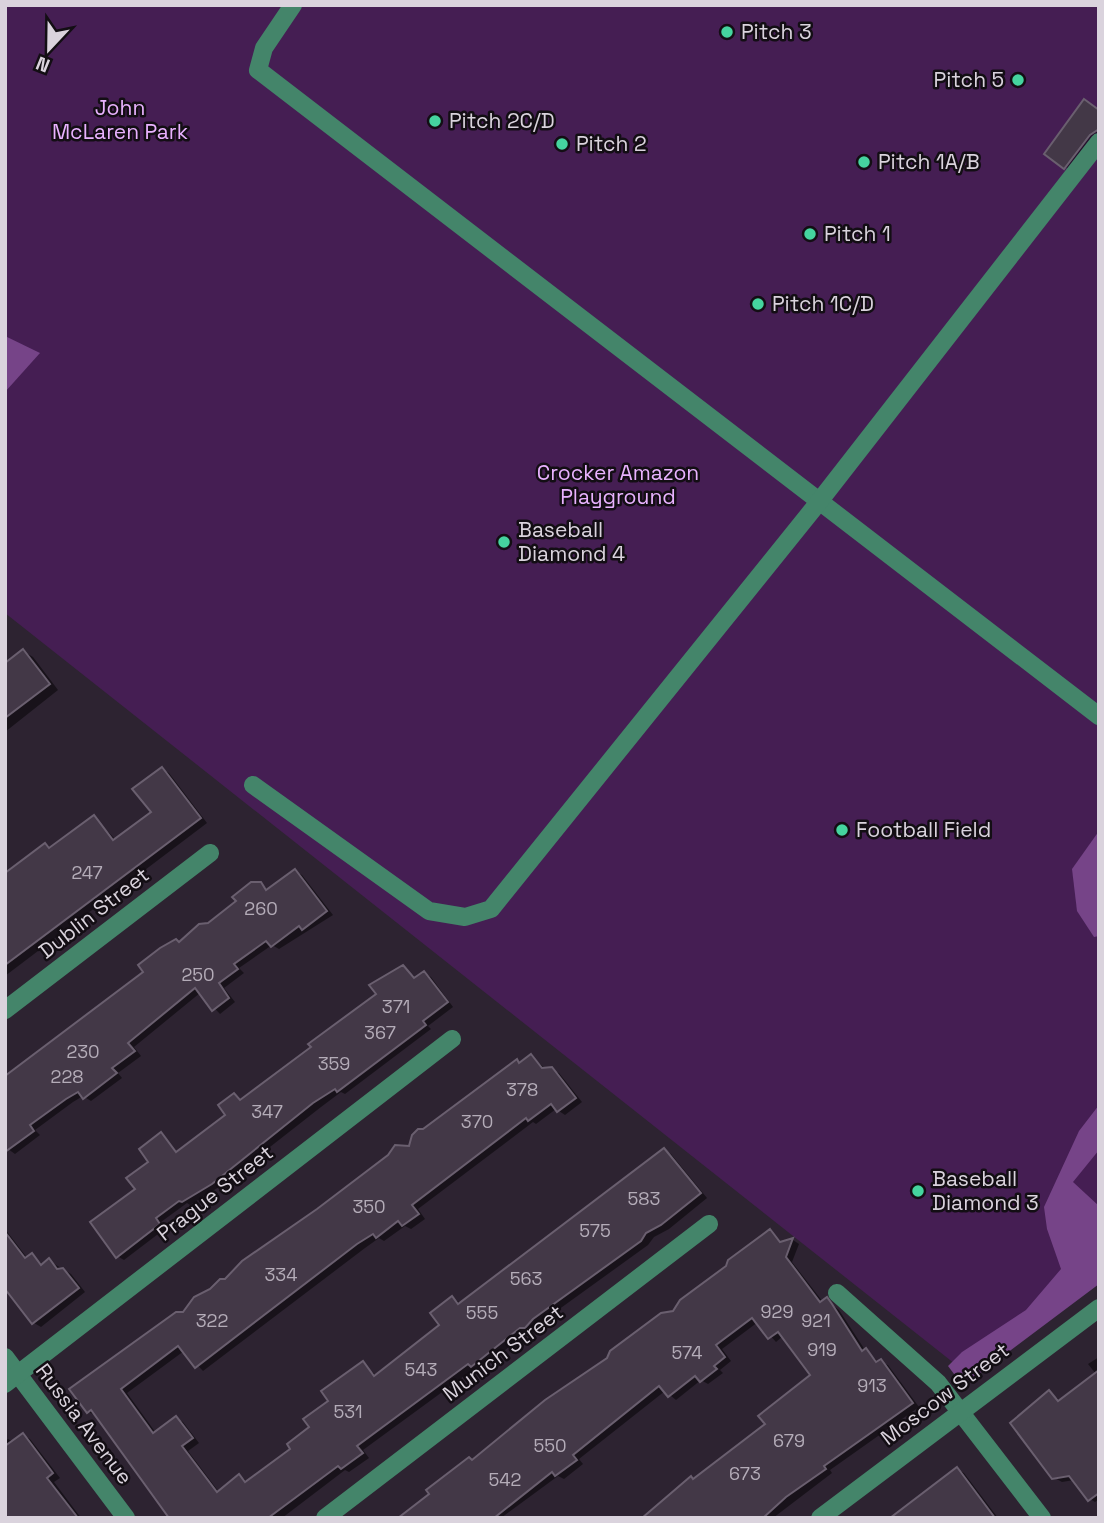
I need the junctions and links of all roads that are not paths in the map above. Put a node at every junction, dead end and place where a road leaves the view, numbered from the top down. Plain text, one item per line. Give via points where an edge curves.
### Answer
1 (293, 5) edge
2 (1099, 142) edge
3 (818, 503) junction
4 (1099, 716) edge
5 (253, 785) dead end
6 (210, 853) dead end
7 (5, 1010) edge
8 (452, 1039) dead end
9 (709, 1224) dead end
10 (837, 1293) dead end
11 (1099, 1308) edge
12 (5, 1357) edge
13 (12, 1379) edge
14 (961, 1411) junction
15 (126, 1518) edge
16 (325, 1518) edge
17 (820, 1518) edge
18 (1042, 1518) edge

1 - 3 street via 264,47 258,71
2 - 3 street
3 - 4 street
3 - 5 street via 491,909 465,917 429,911
6 - 7 street, Dublin Street
8 - 13 street, Prague Street
9 - 16 street, Munich Street
10 - 14 street via 938,1383
11 - 14 street, Moscow Street
12 - 13 street, Russia Avenue
13 - 15 street, Russia Avenue
14 - 17 street, Moscow Street
14 - 18 street

